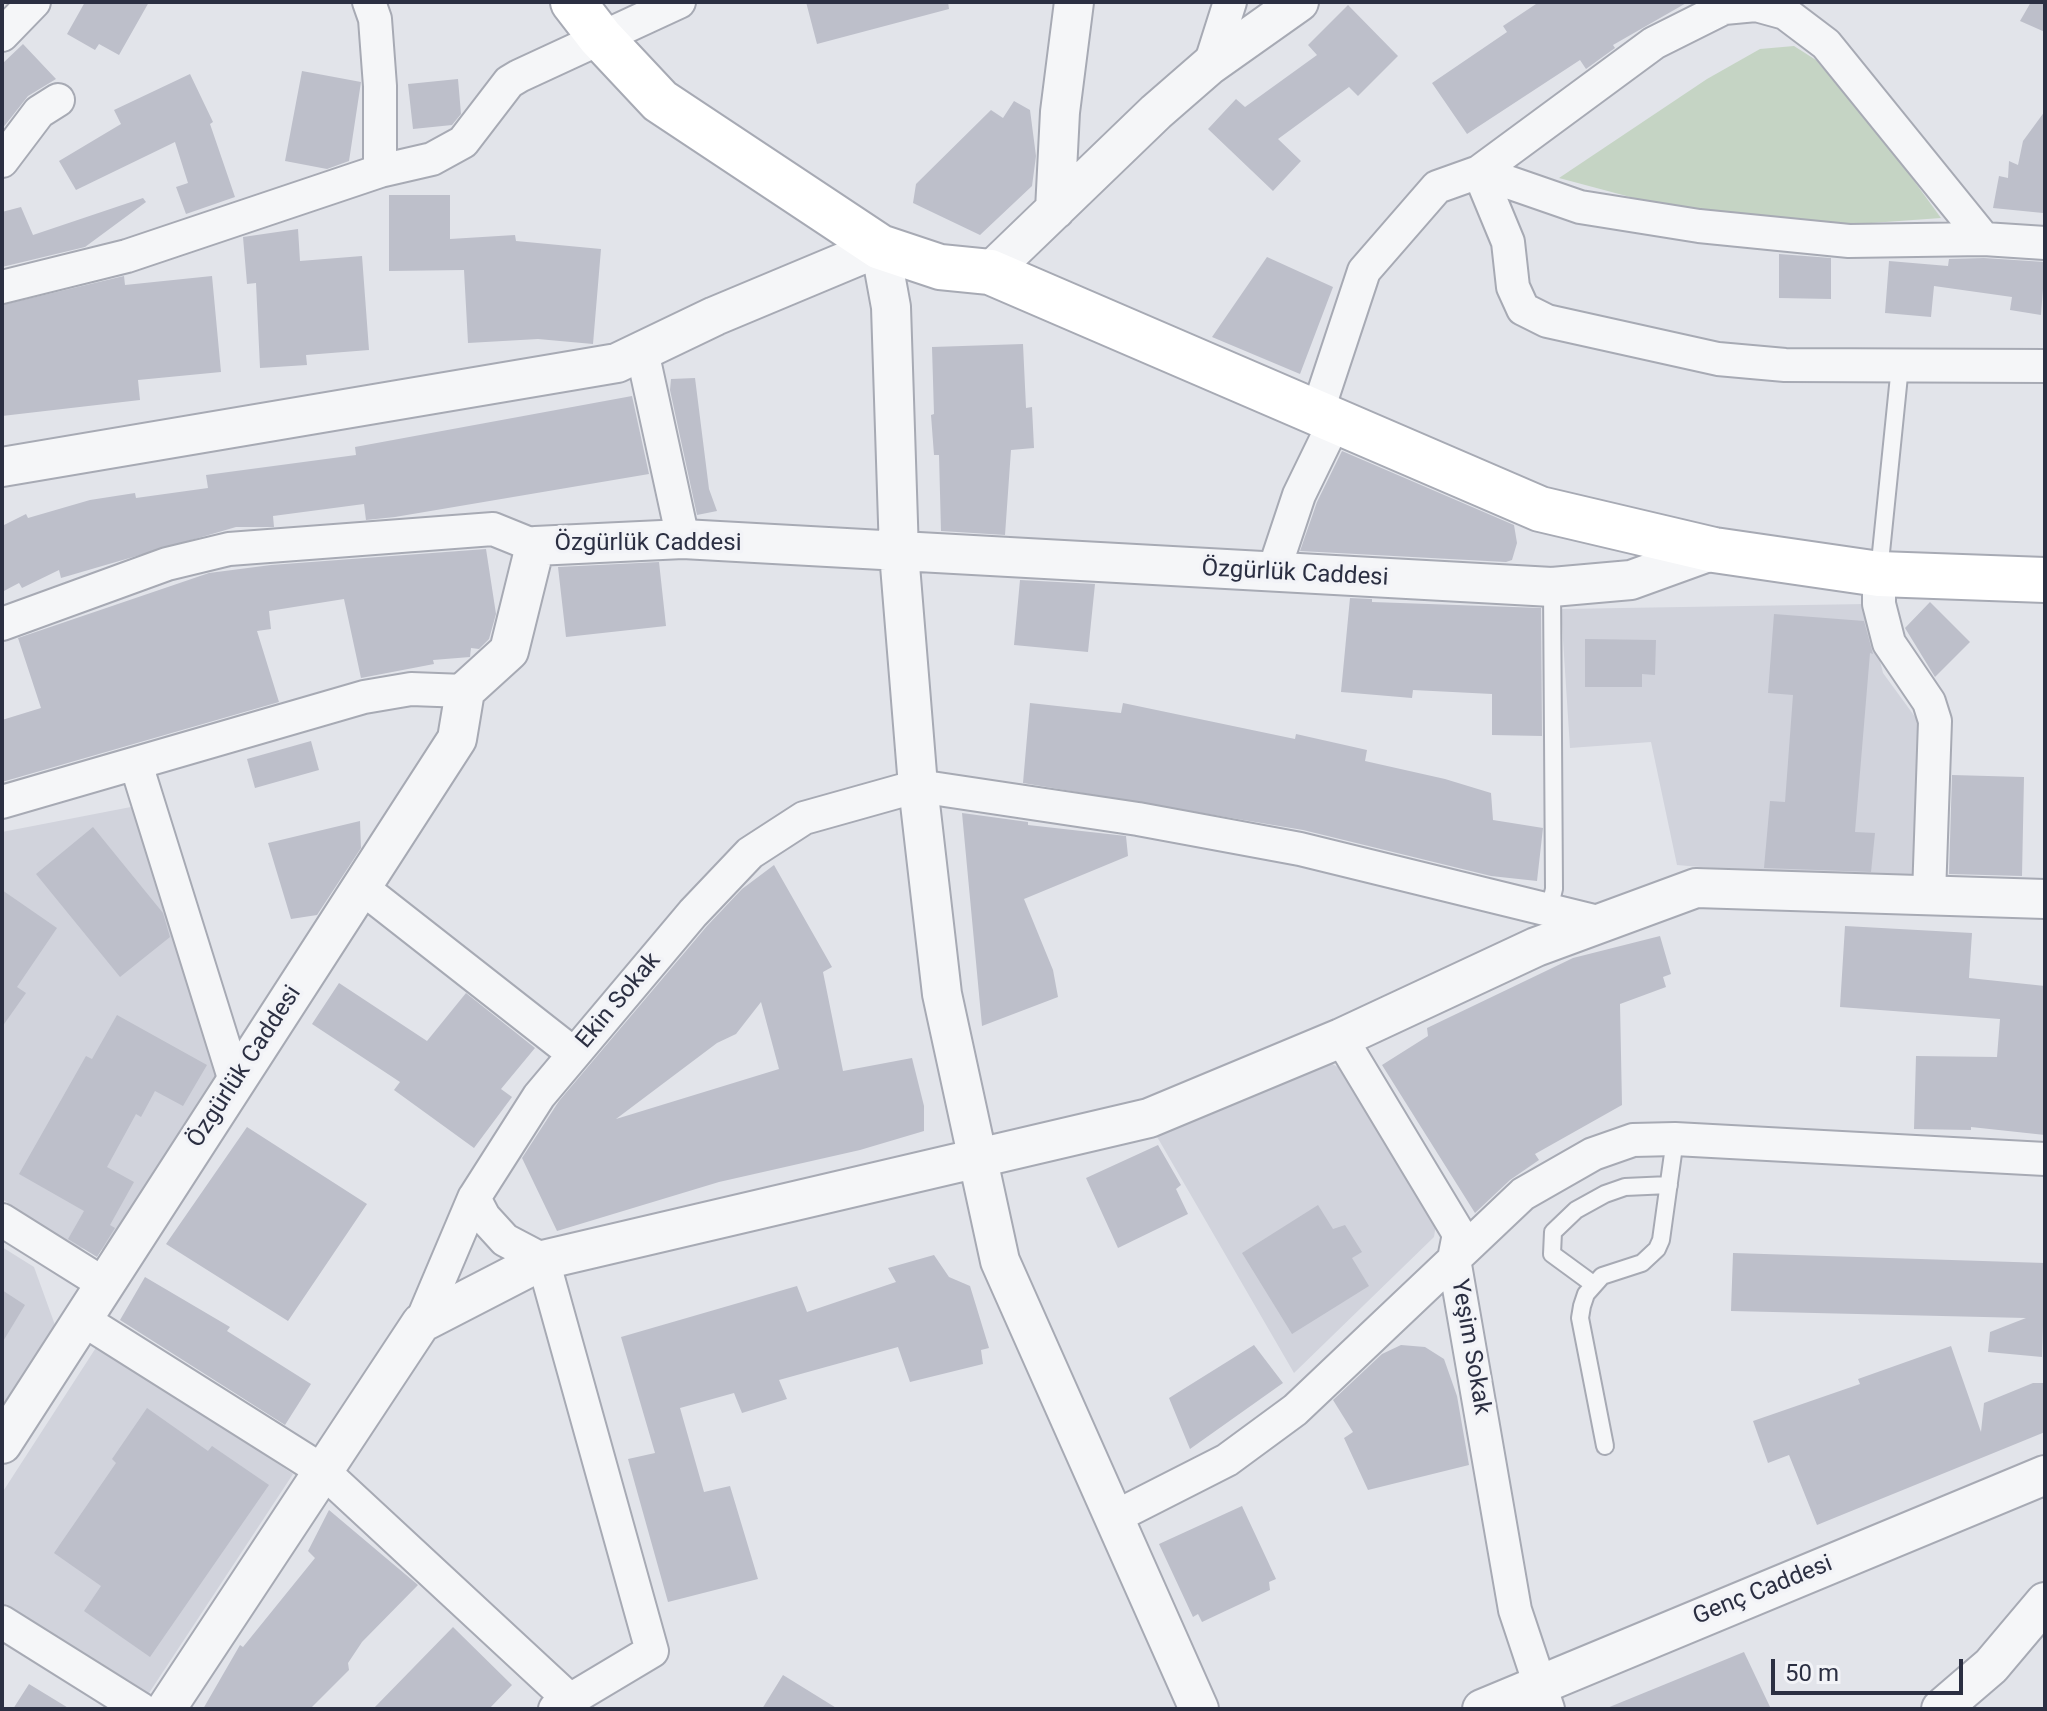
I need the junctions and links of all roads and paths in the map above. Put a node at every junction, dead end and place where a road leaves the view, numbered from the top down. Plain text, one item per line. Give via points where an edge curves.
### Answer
1 (34, 2) edge
2 (369, 2) edge
3 (573, 2) edge
4 (679, 2) edge
5 (1074, 2) edge
6 (1230, 2) edge
7 (1299, 2) edge
8 (1769, 4) edge
9 (2, 35) edge
10 (600, 37) junction
11 (1210, 65) junction
12 (58, 100) dead end
13 (2, 161) edge
14 (380, 171) junction
15 (1479, 172) junction
16 (1055, 210) junction
17 (1984, 239) junction
18 (2045, 243) edge
19 (880, 247) junction
20 (990, 272) junction
21 (2, 287) edge
22 (642, 351) junction
23 (1900, 366) junction
24 (2045, 366) edge
25 (1326, 417) junction
26 (2, 467) edge
27 (683, 539) junction
28 (535, 546) junction
29 (1714, 550) junction
30 (899, 553) junction
31 (1273, 573) junction
32 (1879, 574) junction
33 (2045, 580) edge
34 (1552, 587) junction
35 (2, 624) edge
36 (465, 691) junction
37 (136, 764) junction
38 (918, 786) junction
39 (2, 802) edge
40 (361, 887) junction
41 (1929, 895) junction
42 (2045, 899) edge
43 (1549, 910) junction
44 (1602, 923) junction
45 (1341, 1038) junction
46 (574, 1054) junction
47 (235, 1081) junction
48 (1675, 1139) junction
49 (2045, 1159) edge
50 (978, 1160) junction
51 (1669, 1185) junction
52 (474, 1198) junction
53 (2, 1220) edge
54 (1454, 1259) junction
55 (543, 1260) junction
56 (104, 1284) junction
57 (1593, 1284) junction
58 (82, 1319) junction
59 (421, 1323) junction
60 (2, 1444) edge
61 (1605, 1446) dead end
62 (323, 1471) junction
63 (2045, 1475) edge
64 (1113, 1518) junction
65 (2045, 1602) edge
66 (2, 1622) edge
67 (1543, 1696) edge
68 (562, 1704) edge
69 (141, 1709) edge
70 (166, 1709) edge
71 (1199, 1709) edge
72 (1482, 1709) edge
73 (1941, 1709) edge

1 - 9 street
2 - 14 street via 380,86
3 - 10 main road
4 - 10 street
5 - 16 street
6 - 11 street
7 - 11 street
8 - 15 street via 1724,8 1654,43
8 - 17 street via 1826,44
10 - 14 street via 509,82 463,142 432,159
10 - 19 main road via 660,101
11 - 16 street
12 - 13 street via 39,112
14 - 21 street via 141,251
15 - 17 street via 1580,207 1699,226 1849,241
15 - 23 street via 1508,242 1513,287 1523,309 1547,321 1718,359
15 - 25 street via 1437,187 1364,271
16 - 20 street
17 - 18 street
19 - 20 main road via 940,267
19 - 22 street
19 - 30 street via 891,307
20 - 25 main road
22 - 26 street via 617,363
22 - 27 street
23 - 24 street
23 - 32 lane
25 - 29 main road via 1540,509
25 - 31 street
27 - 28 street, Özgürlük Caddesi
27 - 30 street, Özgürlük Caddesi
28 - 35 street via 493,529 229,549 167,564
28 - 36 street, Özgürlük Caddesi via 509,651
29 - 32 main road
29 - 34 street, Özgürlük Caddesi via 1631,580
30 - 31 street, Özgürlük Caddesi
30 - 38 street
31 - 34 street, Özgürlük Caddesi
32 - 33 main road
32 - 41 street via 1879,604 1889,643 1929,702 1935,721
34 - 43 lane via 1554,889
36 - 37 street via 411,689 364,697
36 - 40 street, Özgürlük Caddesi via 457,739
37 - 39 street
37 - 47 street
38 - 43 street via 1300,849
38 - 46 street, Ekin Sokak via 804,818 750,853
38 - 50 street via 942,994
40 - 46 street
40 - 47 street, Özgürlük Caddesi
41 - 42 street
41 - 44 street via 1696,888
43 - 44 street
44 - 45 street via 1536,947
45 - 50 street via 1149,1118
45 - 54 street, Yeşim Sokak via 1459,1234
46 - 52 street, Ekin Sokak via 539,1096
47 - 56 street, Özgürlük Caddesi
48 - 49 street
48 - 51 lane
48 - 54 street via 1633,1140 1593,1154 1523,1194
50 - 55 street
50 - 64 street via 1000,1261
51 - 57 lane via 1657,1249 1642,1263 1613,1270
51 - 57 lane via 1625,1187 1605,1194 1576,1210 1553,1232 1552,1254
52 - 55 street via 505,1240
52 - 59 street, Ekin Sokak
53 - 56 street
54 - 64 street via 1295,1410 1227,1460
54 - 67 street, Yeşim Sokak via 1515,1610
55 - 59 street
55 - 68 street via 652,1651
56 - 58 street, Özgürlük Caddesi
57 - 61 lane via 1580,1318
58 - 60 street, Özgürlük Caddesi
58 - 62 street
59 - 62 street
62 - 68 street
62 - 70 street
63 - 67 street, Genç Caddesi
64 - 71 street
65 - 73 street via 1991,1666
66 - 69 street
67 - 72 street, Genç Caddesi

